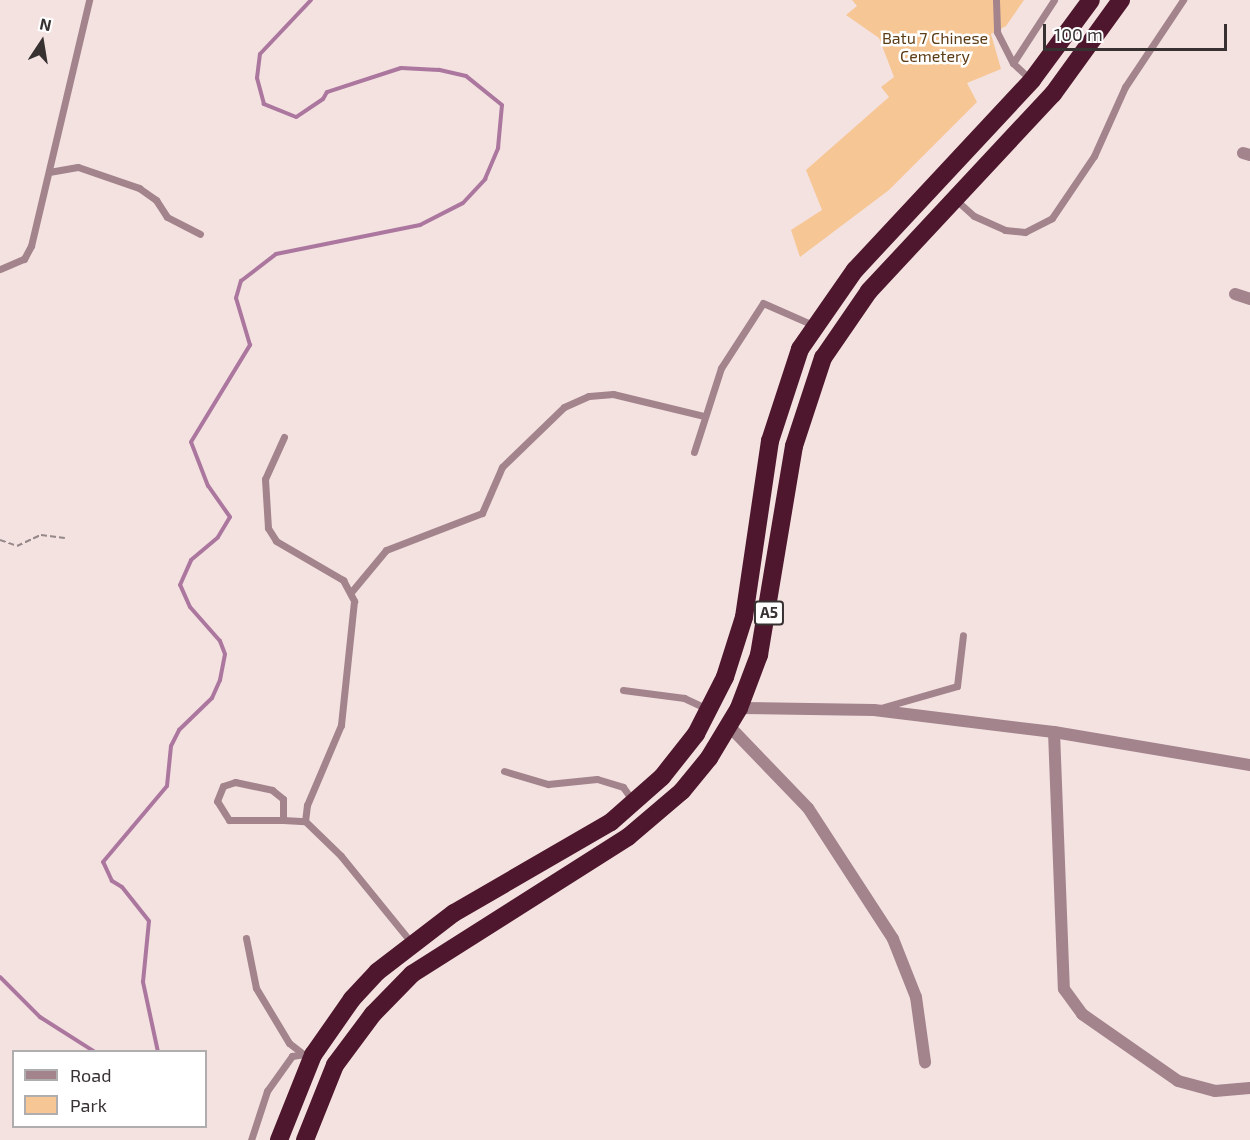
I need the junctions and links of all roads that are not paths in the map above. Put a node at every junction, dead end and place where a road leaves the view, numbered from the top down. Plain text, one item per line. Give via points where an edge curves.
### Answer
1 (89, 0) edge
2 (996, 0) edge
3 (1053, 0) edge
4 (1092, 0) edge
5 (1121, 0) edge
6 (1183, 0) edge
7 (1014, 63) junction
8 (1032, 81) junction
9 (49, 172) junction
10 (955, 200) junction
11 (200, 234) dead end
12 (0, 269) edge
13 (1235, 294) dead end
14 (1250, 299) edge
15 (813, 326) junction
16 (704, 416) junction
17 (284, 437) dead end
18 (694, 452) dead end
19 (352, 591) junction
20 (963, 635) dead end
21 (623, 690) dead end
22 (739, 708) junction
23 (874, 710) junction
24 (711, 711) junction
25 (729, 726) junction
26 (1054, 732) junction
27 (1250, 765) edge
28 (504, 771) dead end
29 (634, 802) junction
30 (283, 820) junction
31 (305, 821) junction
32 (246, 938) dead end
33 (411, 942) junction
34 (308, 1054) junction
35 (925, 1062) dead end
36 (1250, 1088) edge
37 (251, 1140) edge
38 (279, 1140) edge
39 (305, 1140) edge

1 - 9 lane
2 - 7 lane via 997,32
3 - 7 lane
4 - 8 highway, A5
5 - 10 highway, A5 via 1053,94
6 - 10 lane via 1125,87 1094,156 1052,218 1025,232 1005,230 974,216
7 - 8 lane
8 - 15 highway, A5 via 855,270
9 - 11 lane via 78,167 139,188 150,194 168,217
9 - 12 lane via 31,246 24,259
10 - 22 highway, A5 via 862,299 834,339 813,380 794,446 767,622
13 - 14 street
15 - 16 lane via 763,303 721,368
15 - 24 highway, A5 via 781,400 770,441 744,617
16 - 18 lane
16 - 19 lane via 613,394 588,396 564,407 502,467 482,513 386,550
17 - 19 lane via 265,479 268,528 276,541 332,571
19 - 31 lane via 340,725 307,806
20 - 23 lane via 957,686
21 - 24 lane via 684,698
22 - 23 street
22 - 25 highway, A5
23 - 26 street
24 - 29 highway, A5 via 662,777
25 - 35 street via 822,826 893,939 916,997
25 - 39 highway, A5 via 682,791 649,821 412,974 373,1014 340,1058
26 - 27 street
26 - 36 street via 1064,989 1082,1014 1178,1081 1215,1092
28 - 29 lane via 548,784 597,779 623,787
29 - 33 highway, A5 via 571,848
30 - 30 lane via 229,820 220,810 218,794 235,782 261,785 283,799
30 - 31 lane
31 - 33 lane via 341,856
32 - 34 lane via 256,987 289,1043
33 - 34 highway, A5 via 352,999
34 - 37 lane via 292,1056 267,1090
34 - 38 highway, A5

